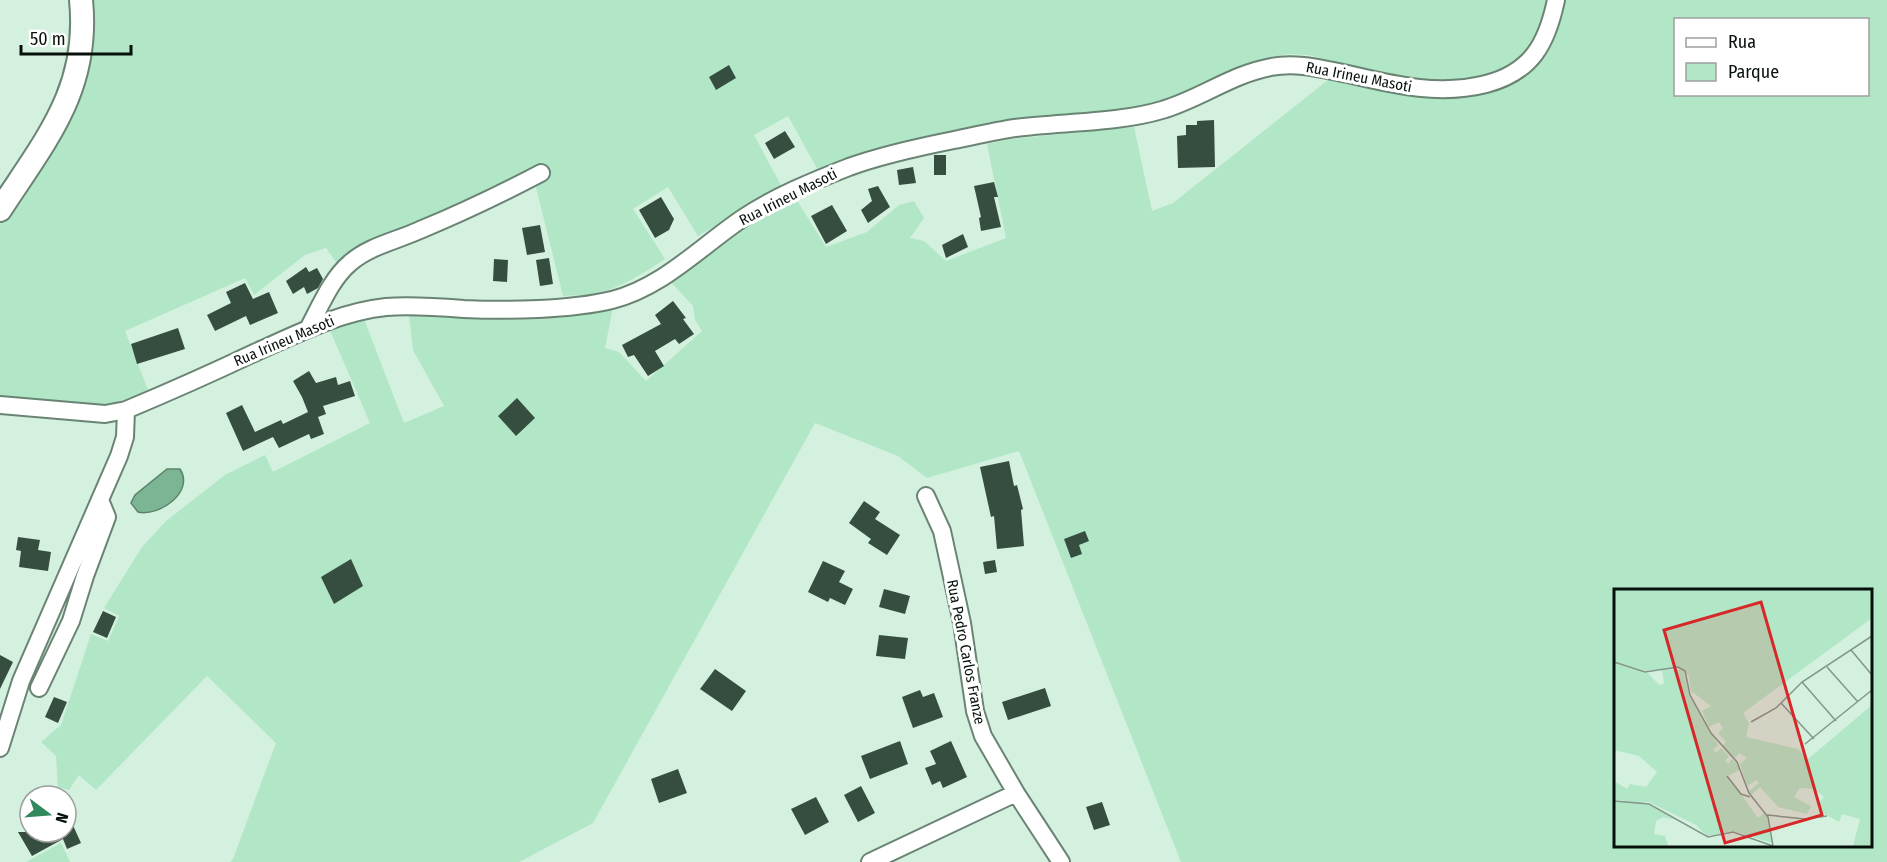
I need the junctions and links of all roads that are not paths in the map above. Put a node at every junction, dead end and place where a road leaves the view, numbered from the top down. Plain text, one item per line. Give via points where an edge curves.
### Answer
1 (81, 0) edge
2 (1556, 0) edge
3 (541, 173) dead end
4 (0, 210) edge
5 (308, 329) junction
6 (0, 405) edge
7 (126, 410) junction
8 (926, 496) dead end
9 (100, 500) junction
10 (39, 688) dead end
11 (0, 748) edge
12 (1016, 793) junction
13 (870, 862) edge
14 (1061, 862) edge

1 - 4 street via 82,51 70,93
2 - 5 street, Rua Irineu Masoti via 1550,29 1536,53 1498,81 1441,90 1292,64 1269,67 1164,110 1014,128 929,145 850,167 746,216 658,281 610,300 527,309 384,307 352,313
3 - 5 street via 485,203 365,251 342,272
5 - 7 street, Rua Irineu Masoti
6 - 7 street, Rua Irineu Masoti via 105,414
7 - 9 street via 125,437
8 - 12 street, Rua Pedro Carlos Franze via 942,531 962,623 975,711 983,736
9 - 10 street via 107,518 71,621
9 - 11 street via 21,681
12 - 13 street
12 - 14 street, Rua Pedro Carlos Franze

